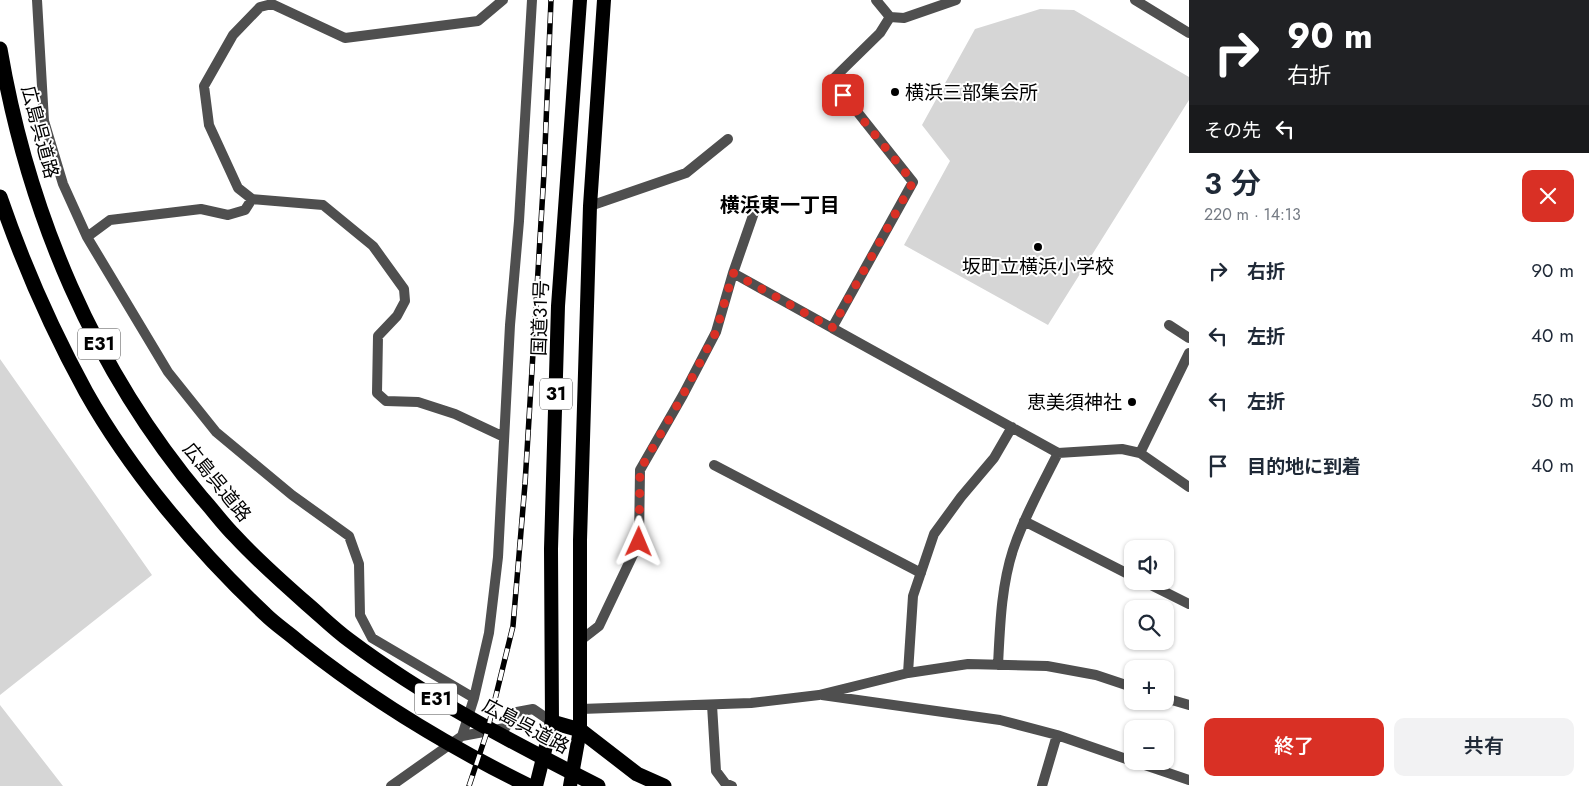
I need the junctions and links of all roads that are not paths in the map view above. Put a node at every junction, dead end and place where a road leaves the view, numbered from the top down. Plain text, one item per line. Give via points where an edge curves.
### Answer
1 (37, 0) edge
2 (503, 0) edge
3 (532, 0) edge
4 (580, 0) edge
5 (604, 0) edge
6 (876, 0) edge
7 (956, 0) edge
8 (1135, 0) edge
9 (890, 17) junction
10 (1189, 33) edge
11 (0, 49) edge
12 (728, 139) dead end
13 (0, 197) edge
14 (252, 199) junction
15 (757, 204) dead end
16 (590, 206) junction
17 (87, 237) junction
18 (733, 273) junction
19 (1169, 326) dead end
20 (832, 328) junction
21 (1189, 338) edge
22 (1189, 353) edge
23 (1012, 427) junction
24 (504, 437) junction
25 (1058, 453) junction
26 (1140, 453) junction
27 (714, 465) dead end
28 (1189, 487) edge
29 (1024, 521) junction
30 (1124, 572) edge
31 (921, 574) junction
32 (1161, 590) edge
33 (1189, 604) edge
34 (581, 640) junction
35 (998, 664) junction
36 (908, 672) junction
37 (1124, 684) edge
38 (819, 694) junction
39 (474, 698) junction
40 (1174, 701) edge
41 (712, 705) junction
42 (1189, 705) edge
43 (581, 709) junction
44 (552, 722) junction
45 (580, 730) junction
46 (1057, 735) junction
47 (462, 736) junction
48 (1124, 758) edge
49 (1160, 770) edge
50 (1189, 780) edge
51 (390, 786) edge
52 (529, 786) edge
53 (536, 786) edge
54 (570, 786) edge
55 (598, 786) edge
56 (664, 786) edge
57 (732, 786) edge
58 (1042, 786) edge

1 - 17 street via 44,121 62,184
2 - 14 street via 478,22 345,38 272,4 260,7 232,35 204,86 209,125 238,188
3 - 24 street
4 - 44 highway, 国道31号 / 31 via 558,306
5 - 16 highway, 31
6 - 9 street
7 - 9 street via 904,18
8 - 10 street
9 - 20 street via 880,33 832,80 913,182
11 - 55 highway, 広島呉道路 / E31 via 21,149 43,220 80,308 116,377 189,482 234,535 348,639 438,700
12 - 16 street via 686,173
13 - 52 highway, E31 via 13,236 52,324 87,393 162,502 210,557 266,615 327,664 429,731
14 - 17 street via 245,210 228,215 201,209 110,220
14 - 24 street via 322,205 373,246 404,289 405,301 397,316 378,336 377,393 386,401 418,402 455,414
15 - 18 street
16 - 34 highway, 31 via 580,540
17 - 39 street via 168,372 216,432 292,495 349,536 359,564 360,615 372,638
18 - 20 street
18 - 34 street via 716,332 640,470 639,542 599,626
19 - 21 street
20 - 23 street
22 - 26 street
23 - 25 street
23 - 31 street via 994,458 934,534
24 - 39 street via 498,556 489,633
25 - 26 street via 1122,449
25 - 29 street
26 - 28 street
27 - 31 street
29 - 30 street
29 - 35 street via 1012,552 1002,598
31 - 36 street via 913,596
32 - 33 street
34 - 43 highway, 31
35 - 36 street via 968,664
35 - 37 street via 1047,666 1096,675
36 - 38 street
38 - 41 street
38 - 46 street via 1000,720
39 - 47 street
40 - 42 street
41 - 43 street
41 - 57 street via 716,771 725,783
43 - 45 highway, 31
44 - 45 highway
44 - 47 street via 533,709 517,712 505,728
44 - 53 highway, 国道31号 / 31
45 - 54 highway, 31
45 - 56 highway via 636,774
46 - 48 street
46 - 58 street
47 - 51 street
49 - 50 street

